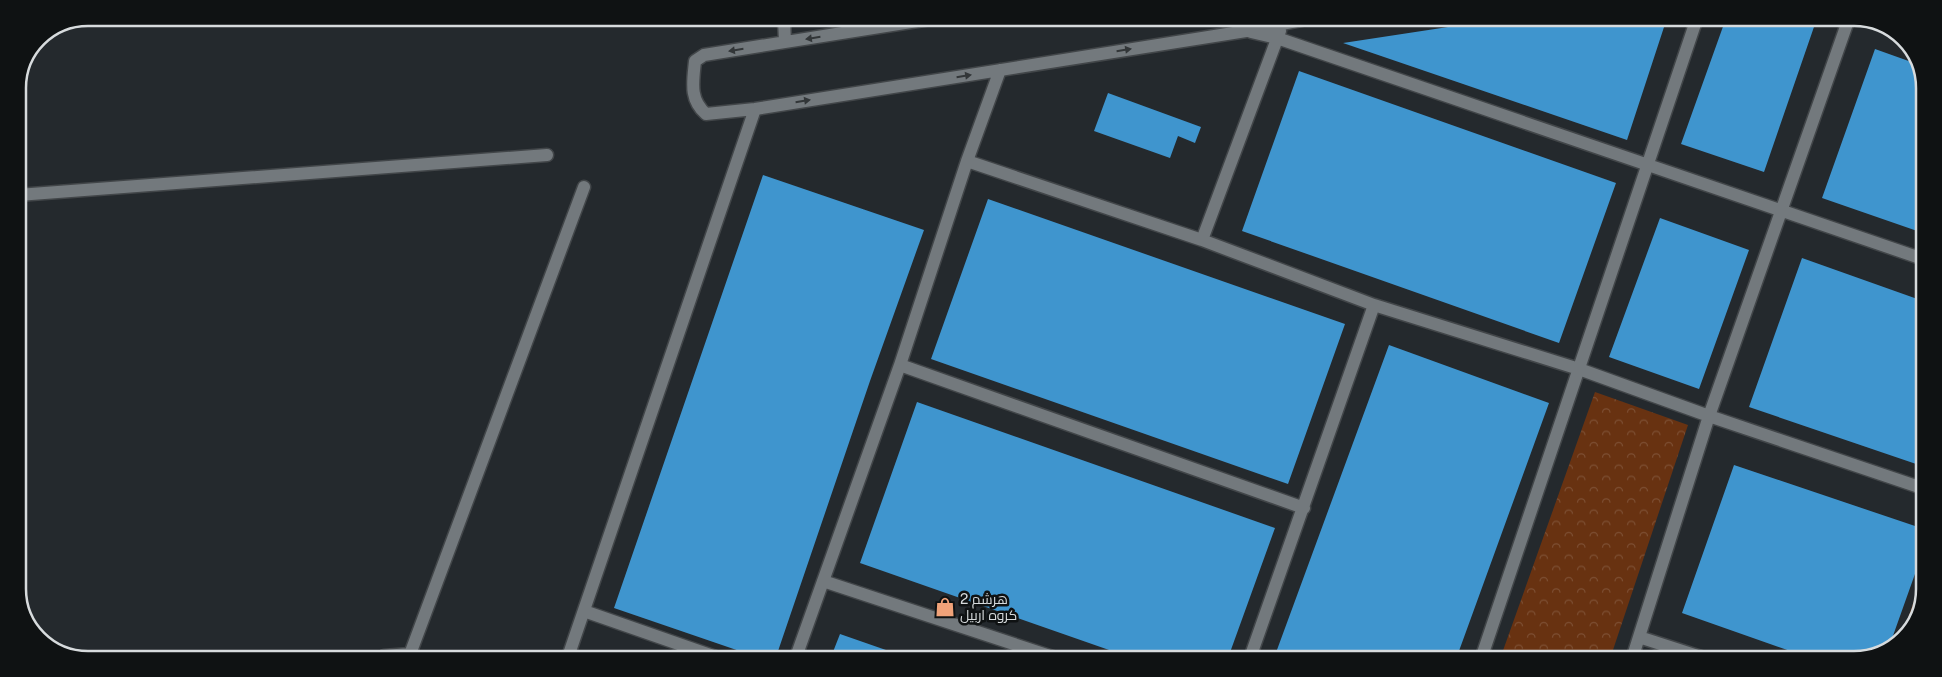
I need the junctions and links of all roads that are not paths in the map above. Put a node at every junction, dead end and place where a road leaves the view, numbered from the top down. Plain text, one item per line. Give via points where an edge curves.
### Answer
1 (784, 26) edge
2 (886, 26) edge
3 (1269, 26) edge
4 (1282, 26) edge
5 (1694, 26) edge
6 (1846, 26) edge
7 (1246, 31) junction
8 (1277, 38) junction
9 (784, 42) junction
10 (1000, 70) junction
11 (755, 109) junction
12 (547, 155) dead end
13 (967, 162) junction
14 (1648, 165) junction
15 (584, 187) dead end
16 (26, 194) edge
17 (1780, 210) junction
18 (1202, 240) junction
19 (1916, 257) edge
20 (1374, 305) junction
21 (900, 365) junction
22 (1579, 369) junction
23 (1709, 416) junction
24 (1916, 486) edge
25 (1304, 508) junction
26 (823, 580) junction
27 (584, 611) junction
28 (1639, 637) junction
29 (410, 651) edge
30 (570, 651) edge
31 (699, 651) edge
32 (798, 651) edge
33 (1035, 651) edge
34 (1253, 651) edge
35 (1484, 651) edge
36 (1635, 651) edge
37 (1682, 651) edge

1 - 9 street
2 -> 9 street
3 - 7 street
4 - 8 street
5 - 14 street
6 - 17 street
7 - 8 street
10 -> 7 street
8 - 14 street
8 - 18 street
9 -> 11 street via 704,55 695,61 693,94 697,105 706,114
11 -> 10 street
10 - 13 street
11 - 27 street
12 - 16 street
13 - 18 street
13 - 21 street
14 - 17 street
14 - 22 street
15 - 29 street
17 - 19 street
17 - 23 street
18 - 20 street
20 - 22 street
20 - 25 street
21 - 25 street
21 - 26 street
22 - 23 street
22 - 35 street
23 - 24 street
23 - 28 street
25 - 34 street
26 - 32 street
26 - 33 street
27 - 30 street
27 - 31 street
28 - 36 street
28 - 37 street

